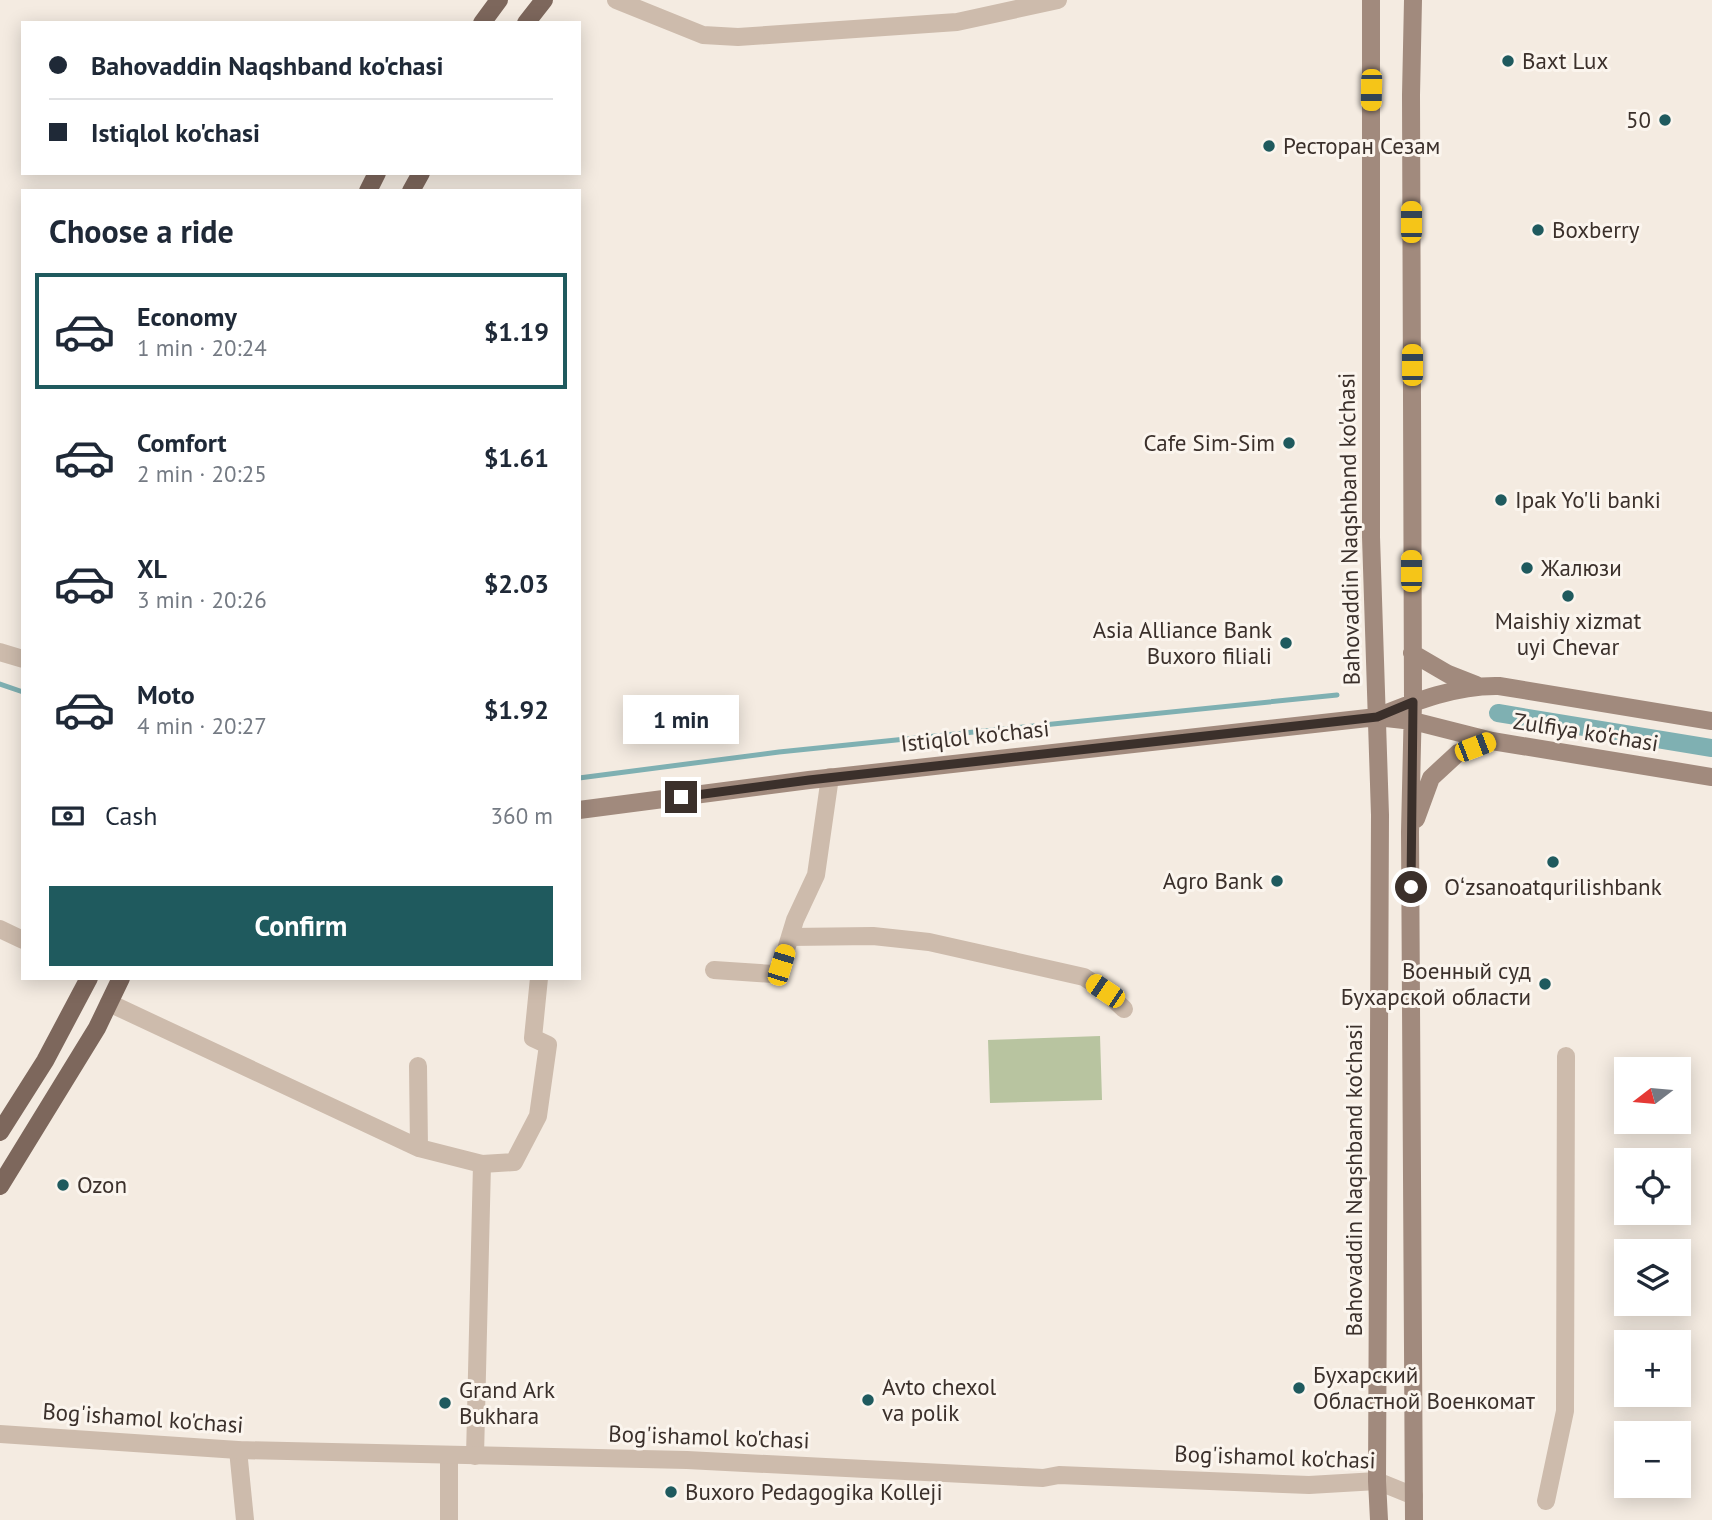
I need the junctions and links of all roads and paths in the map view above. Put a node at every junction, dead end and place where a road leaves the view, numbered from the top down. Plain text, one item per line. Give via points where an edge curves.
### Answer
1 (499, 0) edge
2 (544, 0) edge
3 (616, 0) edge
4 (1371, 0) edge
5 (1413, 0) edge
6 (1052, 1) edge
7 (483, 21) edge
8 (528, 21) edge
9 (0, 652) edge
10 (1412, 653) junction
11 (21, 658) edge
12 (1476, 685) junction
13 (1413, 702) junction
14 (1377, 717) junction
15 (1712, 721) edge
16 (1413, 722) junction
17 (1492, 741) junction
18 (830, 777) junction
19 (1712, 777) edge
20 (581, 810) edge
21 (1410, 832) junction
22 (0, 929) edge
23 (790, 937) junction
24 (21, 939) edge
25 (714, 970) dead end
26 (88, 980) edge
27 (120, 980) edge
28 (539, 980) edge
29 (109, 1003) junction
30 (1124, 1009) dead end
31 (1566, 1056) dead end
32 (418, 1066) dead end
33 (0, 1132) edge
34 (419, 1148) junction
35 (482, 1164) junction
36 (0, 1185) edge
37 (0, 1434) edge
38 (238, 1450) junction
39 (449, 1455) junction
40 (475, 1456) junction
41 (1377, 1481) junction
42 (1413, 1496) junction
43 (1546, 1501) dead end
44 (245, 1520) edge
45 (449, 1520) edge
46 (1379, 1520) edge
47 (1414, 1520) edge

1 - 7 main road
2 - 8 main road
3 - 6 street via 703,35 738,37 957,22
4 - 14 main road, Bahovaddin Naqshband ko'chasi via 1371,537
5 - 10 main road
9 - 11 street
10 - 12 main road
10 - 13 main road
12 - 13 main road, Zulfiya ko'chasi
12 - 15 main road, Zulfiya ko'chasi
13 - 14 main road, Zulfiya ko'chasi
13 - 16 main road
14 - 16 main road, Zulfiya ko'chasi
14 - 18 main road, Istiqlol ko'chasi
14 - 41 main road, Bahovaddin Naqshband ko'chasi
16 - 17 main road, Zulfiya ko'chasi
16 - 21 main road
17 - 19 main road, Zulfiya ko'chasi
17 - 21 main road via 1458,753 1431,778
18 - 20 main road, Istiqlol ko'chasi
18 - 23 street via 816,875
21 - 42 main road
22 - 24 street
23 - 25 street via 781,965 773,974
23 - 30 street via 873,936 929,942 1084,976
26 - 33 main road
27 - 29 main road
28 - 35 street via 533,1038 548,1045 538,1116 514,1162
29 - 34 street
29 - 36 main road
31 - 43 street via 1565,1411
32 - 34 street
34 - 35 street
35 - 40 street
37 - 38 street, Bog'ishamol ko'chasi
38 - 39 street, Bog'ishamol ko'chasi
38 - 44 street
39 - 40 street, Bog'ishamol ko'chasi
39 - 45 street
40 - 41 street, Bog'ishamol ko'chasi via 687,1460 1043,1478 1309,1485
41 - 42 street, Bog'ishamol ko'chasi
41 - 46 main road, Bahovaddin Naqshband ko'chasi
42 - 47 main road

